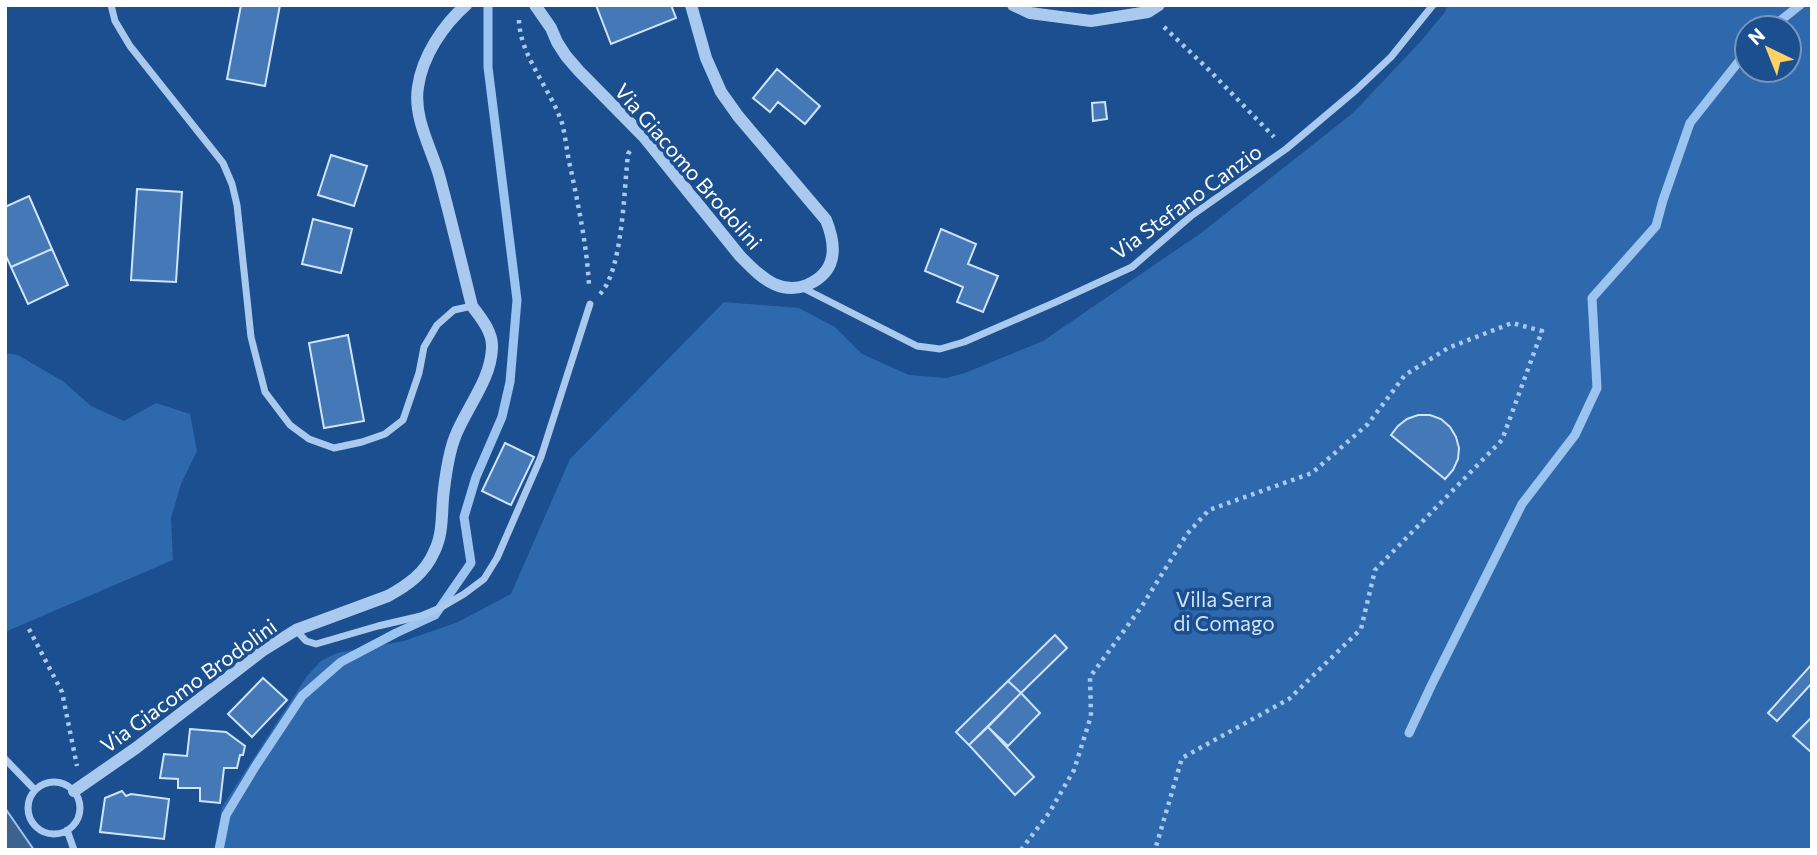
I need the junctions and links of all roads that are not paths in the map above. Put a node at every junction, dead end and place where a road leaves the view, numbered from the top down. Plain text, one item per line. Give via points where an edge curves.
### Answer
1 (111, 5) edge
2 (466, 5) edge
3 (535, 5) edge
4 (691, 5) edge
5 (1013, 5) edge
6 (1433, 5) edge
7 (1153, 8) edge
8 (801, 287) junction
9 (590, 304) road end
10 (472, 306) junction
11 (296, 630) junction
12 (5, 759) edge
13 (35, 790) junction
14 (74, 791) junction
15 (67, 830) junction
16 (74, 850) edge

1 - 10 street via 130,46 223,163 232,184 251,337 265,392 290,425 309,439 334,448 385,434 403,420 424,347 437,325 454,310
2 - 10 street, Via Giacomo Brodolini via 436,41 424,66 417,108
3 - 8 street, Via Giacomo Brodolini via 566,56 644,137 740,256 774,284
4 - 8 street via 720,92 826,220 832,234 829,268 818,280
5 - 7 street via 1030,13 1091,21
6 - 8 street, Via Stefano Canzio via 1391,57 1356,90 1132,267 964,342 940,348 917,346
9 - 11 street via 541,457 484,579 421,616 316,644
10 - 11 street, Via Giacomo Brodolini via 485,323 493,346 488,371 454,438 435,551 421,573 401,589
11 - 14 street, Via Giacomo Brodolini
12 - 13 street
13 - 14 street via 50,782 68,785
13 - 15 street via 28,805 32,821 43,831
14 - 15 street via 81,807
15 - 16 street

